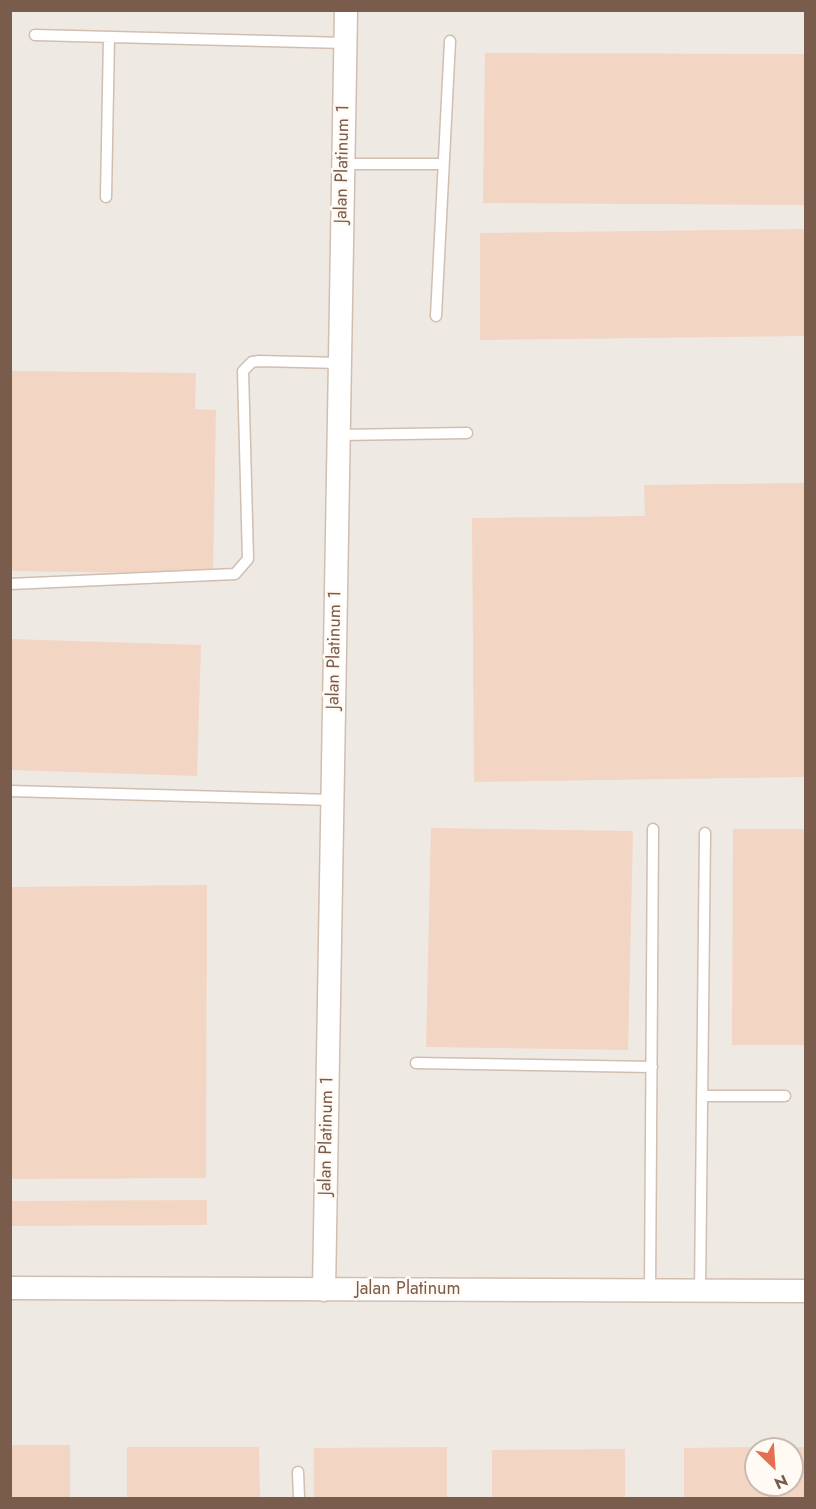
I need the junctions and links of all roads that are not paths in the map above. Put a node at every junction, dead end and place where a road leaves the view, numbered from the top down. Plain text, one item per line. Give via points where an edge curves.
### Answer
1 (346, 10) edge
2 (35, 35) dead end
3 (109, 37) junction
4 (450, 41) dead end
5 (345, 43) junction
6 (343, 164) junction
7 (442, 164) junction
8 (106, 197) dead end
9 (436, 316) dead end
10 (340, 363) junction
11 (467, 433) dead end
12 (339, 435) junction
13 (10, 584) edge
14 (10, 791) edge
15 (333, 800) junction
16 (653, 830) dead end
17 (705, 833) dead end
18 (416, 1063) dead end
19 (652, 1067) junction
20 (702, 1096) junction
21 (785, 1096) dead end
22 (10, 1288) edge
23 (324, 1290) junction
24 (650, 1291) junction
25 (700, 1291) junction
26 (806, 1292) edge
27 (298, 1472) dead end
28 (299, 1498) edge

1 - 5 street, Jalan Platinum 1
2 - 3 lane
3 - 5 lane
3 - 8 lane
4 - 7 lane
5 - 6 street, Jalan Platinum 1
6 - 7 lane
6 - 10 street, Jalan Platinum 1
7 - 9 lane
10 - 12 street, Jalan Platinum 1
10 - 13 lane via 259,361 243,371 248,559 235,574
11 - 12 lane
12 - 15 street, Jalan Platinum 1
14 - 15 lane
15 - 23 street, Jalan Platinum 1
16 - 19 lane
17 - 20 lane
18 - 19 lane
19 - 24 lane
20 - 21 lane
20 - 25 lane
22 - 23 street, Jalan Platinum
23 - 24 street, Jalan Platinum
24 - 25 street, Jalan Platinum
25 - 26 street, Jalan Platinum
27 - 28 lane

